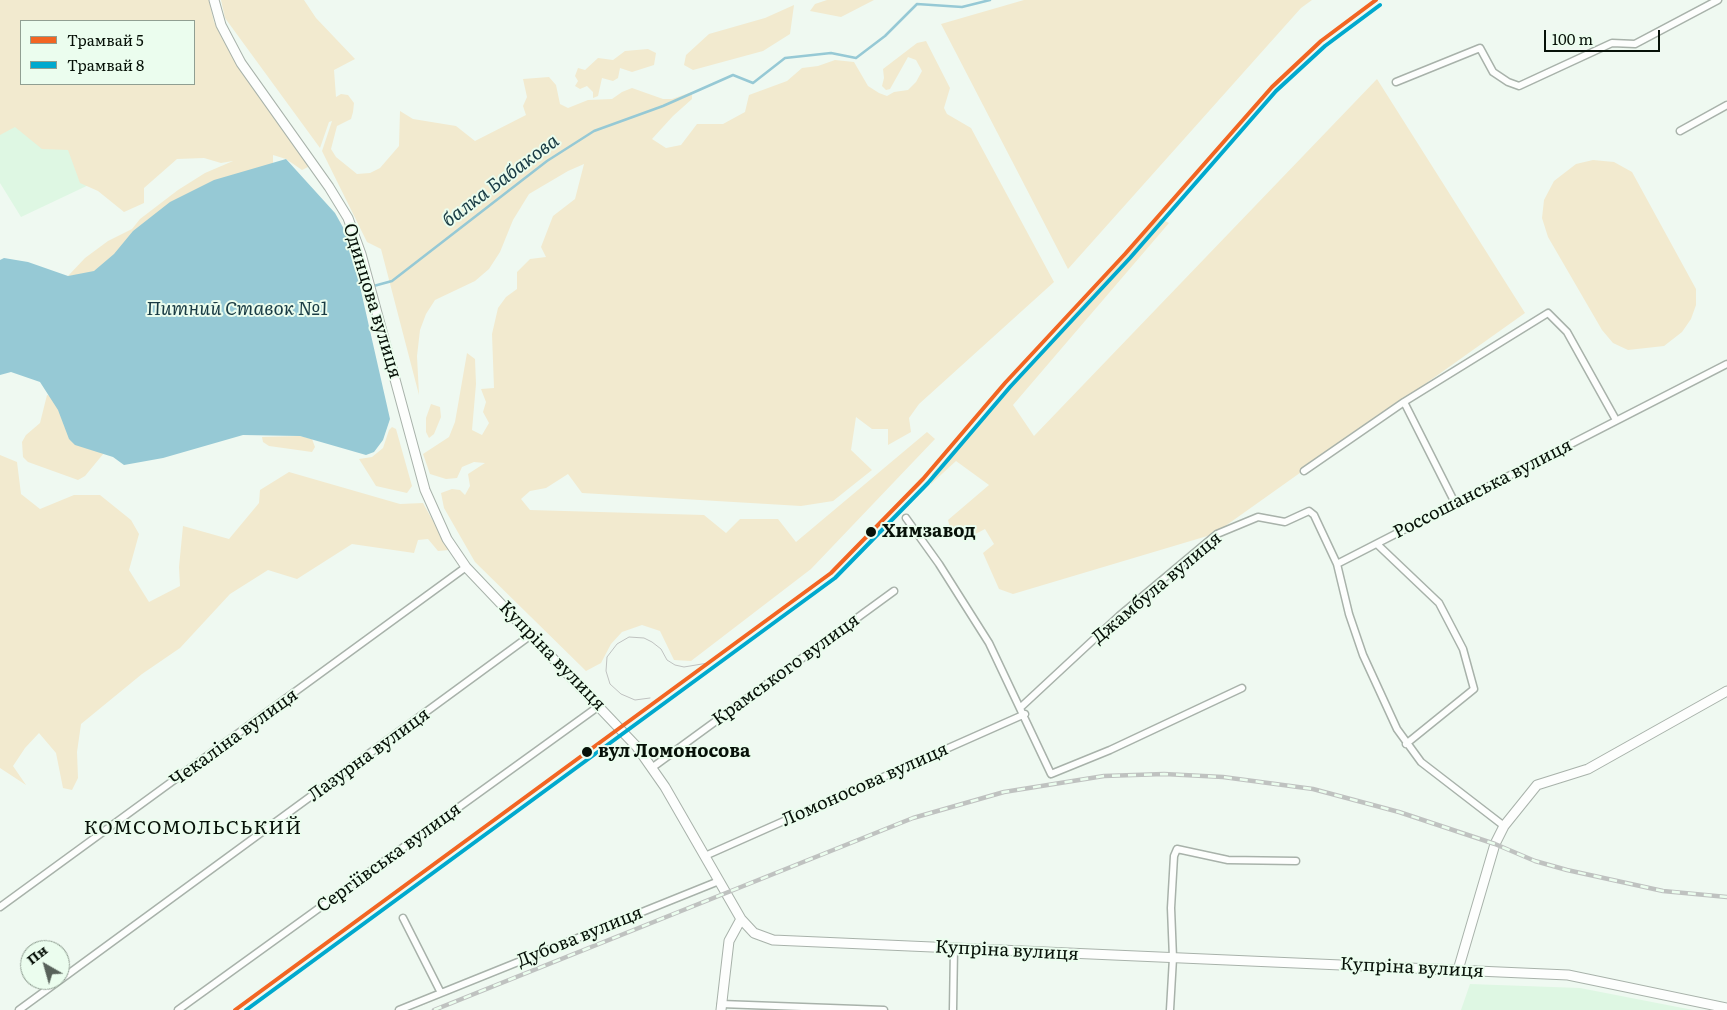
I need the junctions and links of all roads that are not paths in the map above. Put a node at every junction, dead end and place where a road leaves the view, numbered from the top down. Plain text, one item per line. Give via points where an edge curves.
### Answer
1 (214, 0) edge
2 (1718, 0) edge
3 (1396, 82) dead end
4 (1727, 105) edge
5 (1680, 131) dead end
6 (1727, 364) edge
7 (1404, 402) junction
8 (1616, 420) junction
9 (1304, 471) dead end
10 (1455, 503) junction
11 (906, 518) dead end
12 (1378, 544) junction
13 (1337, 564) junction
14 (466, 567) junction
15 (894, 591) dead end
16 (531, 635) junction
17 (1242, 688) dead end
18 (1727, 691) edge
19 (599, 706) junction
20 (1021, 707) junction
21 (1025, 714) junction
22 (1406, 744) junction
23 (653, 767) junction
24 (1504, 826) junction
25 (705, 856) junction
26 (1296, 861) dead end
27 (719, 881) junction
28 (0, 907) edge
29 (403, 918) dead end
30 (741, 919) junction
31 (954, 948) junction
32 (1173, 958) junction
33 (1458, 970) junction
34 (70, 973) edge
35 (46, 990) edge
36 (441, 993) junction
37 (721, 1007) edge
38 (1727, 1008) edge
39 (19, 1010) edge
40 (178, 1010) edge
41 (399, 1010) edge
42 (884, 1010) edge
43 (953, 1010) edge
44 (1170, 1010) edge

1 - 14 main road, Одинцова вулиця via 221,25 241,63 330,187 348,218 361,254 425,490 447,539
2 - 3 street via 1635,44 1612,43 1519,86 1493,72 1480,48
4 - 5 street
6 - 8 street, Россошанська вулиця
7 - 8 street via 1548,313 1567,332
7 - 9 street
7 - 10 street
8 - 10 street, Россошанська вулиця
10 - 12 street, Россошанська вулиця
11 - 20 street via 989,643
12 - 13 street, Россошанська вулиця
12 - 22 street via 1439,604 1463,649 1474,689
13 - 20 street, Джамбула вулиця via 1314,515 1309,511 1285,522 1258,517 1217,534 1119,616
13 - 22 street via 1363,655
14 - 16 main road, Купріна вулиця
14 - 28 street, Чекаліна вулиця
15 - 23 street, Крамського вулиця
16 - 19 main road, Купріна вулиця
16 - 34 street, Лазурна вулиця
17 - 21 street via 1052,774
18 - 24 main road via 1588,769 1536,785
19 - 23 main road, Купріна вулиця
19 - 40 street, Сергіївська вулиця
20 - 21 street
21 - 25 street, Ломоносова вулиця
22 - 24 street via 1421,762
23 - 25 main road, Купріна вулиця
24 - 33 main road via 1495,844
25 - 27 main road, Купріна вулиця
26 - 32 street via 1228,860 1177,849 1171,908
27 - 30 main road, Купріна вулиця
27 - 36 street, Дубова вулиця
29 - 36 street
30 - 31 main road, Купріна вулиця via 754,933 773,940
30 - 37 main road via 729,941
31 - 32 main road, Купріна вулиця
31 - 43 street
32 - 33 main road, Купріна вулиця
32 - 44 street
33 - 38 main road, Купріна вулиця via 1568,975
35 - 39 street, Лазурна вулиця
36 - 41 street, Дубова вулиця
37 - 42 street

